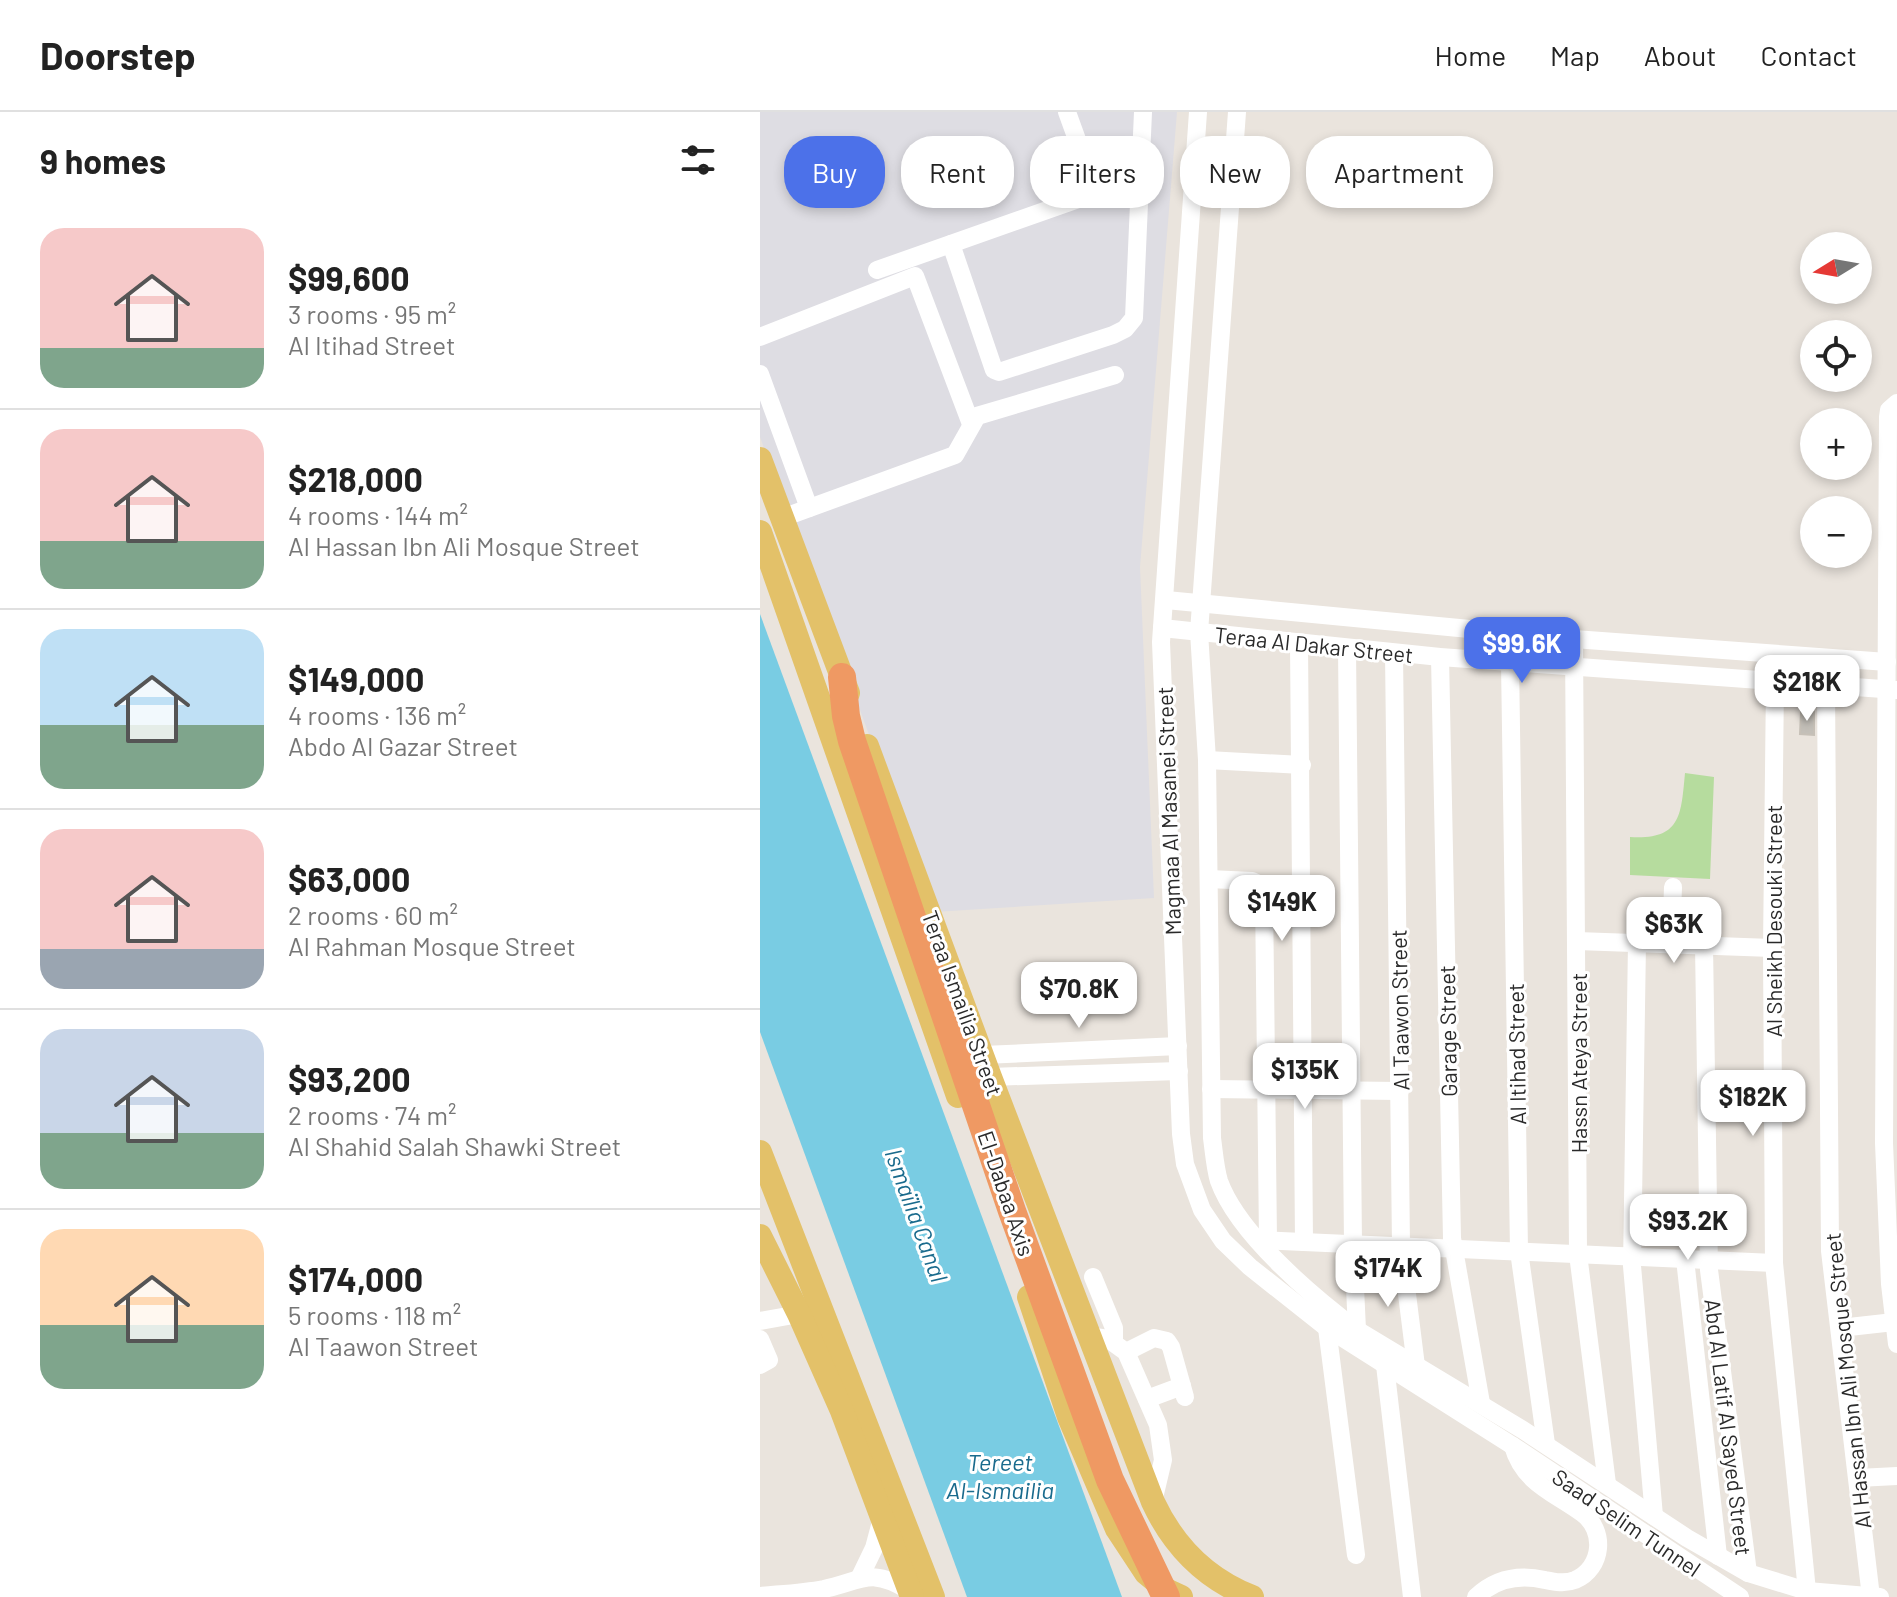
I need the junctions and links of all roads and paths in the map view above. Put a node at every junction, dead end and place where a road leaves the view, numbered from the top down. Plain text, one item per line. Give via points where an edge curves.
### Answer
1 (1067, 112) edge
2 (1143, 112) edge
3 (1198, 112) edge
4 (1237, 112) edge
5 (1076, 136) edge
6 (1142, 136) edge
7 (1051, 208) edge
8 (1139, 208) edge
9 (951, 244) junction
10 (877, 270) dead end
11 (760, 337) edge
12 (760, 374) edge
13 (1115, 375) dead end
14 (1897, 403) edge
15 (971, 424) junction
16 (760, 459) edge
17 (809, 508) junction
18 (782, 518) junction
19 (760, 532) edge
20 (1166, 600) junction
21 (1200, 603) junction
22 (1162, 628) junction
23 (1199, 632) junction
24 (1574, 639) junction
25 (1299, 643) junction
26 (1347, 648) junction
27 (1394, 653) junction
28 (1440, 657) junction
29 (1887, 662) junction
30 (1510, 663) junction
31 (1573, 668) junction
32 (842, 677) junction
33 (1775, 682) junction
34 (1826, 685) junction
35 (1892, 690) edge
36 (1207, 760) junction
37 (1302, 765) junction
38 (1209, 879) junction
39 (1673, 887) dead end
40 (1577, 941) junction
41 (1637, 943) junction
42 (1671, 944) junction
43 (1704, 945) junction
44 (1772, 948) junction
45 (1178, 1046) junction
46 (987, 1066) junction
47 (1179, 1071) junction
48 (1211, 1089) junction
49 (1267, 1090) junction
50 (1304, 1090) junction
51 (1352, 1091) junction
52 (1400, 1091) junction
53 (760, 1152) edge
54 (1219, 1181) junction
55 (1194, 1193) junction
56 (1264, 1240) junction
57 (761, 1242) edge
58 (1304, 1242) junction
59 (1353, 1244) junction
60 (1401, 1246) junction
61 (1453, 1248) junction
62 (1519, 1251) junction
63 (1578, 1254) junction
64 (1632, 1257) junction
65 (1685, 1259) junction
66 (1709, 1260) junction
67 (1774, 1263) junction
68 (1093, 1277) dead end
69 (799, 1314) junction
70 (1037, 1319) junction
71 (760, 1321) edge
72 (1894, 1322) junction
73 (1327, 1328) junction
74 (1840, 1328) junction
75 (1357, 1330) junction
76 (1089, 1336) junction
77 (760, 1339) edge
78 (1897, 1344) edge
79 (1120, 1347) junction
80 (760, 1365) edge
81 (1385, 1365) junction
82 (1416, 1366) junction
83 (1147, 1399) junction
84 (1481, 1403) junction
85 (1523, 1430) junction
86 (1546, 1444) junction
87 (1513, 1446) junction
88 (1897, 1476) edge
89 (1858, 1478) junction
90 (1607, 1484) junction
91 (1153, 1502) junction
92 (1654, 1516) junction
93 (882, 1518) junction
94 (1356, 1555) dead end
95 (1718, 1556) junction
96 (1748, 1573) junction
97 (860, 1577) junction
98 (1807, 1591) junction
99 (918, 1595) edge
100 (760, 1596) edge
101 (1153, 1597) edge
102 (1166, 1597) edge
103 (1181, 1597) edge
104 (1252, 1597) edge
105 (1412, 1597) edge
106 (1476, 1597) edge
107 (1740, 1597) edge
108 (1871, 1597) edge
109 (1880, 1597) edge

1 - 5 street
2 - 6 street
3 - 20 street, Magmaa Al Masanei Street
4 - 21 street, Magmaa Al Masanei Street
7 - 9 street
8 - 9 street via 1134,318 1125,329 999,372
9 - 10 street
11 - 15 street via 915,276
12 - 17 street
13 - 15 street via 977,416
14 - 29 street via 1888,417
15 - 17 street via 955,455
16 - 18 main road, Teraa Ismailia Street
17 - 18 street
18 - 32 main road, Teraa Ismailia Street
19 - 70 main road, Teraa Ismailia Street
20 - 21 street, Teraa Al Dakar Street
20 - 22 street, Magmaa Al Masanei Street
21 - 23 street, Magmaa Al Masanei Street
21 - 24 street, Teraa Al Dakar Street
22 - 23 street, Teraa Al Dakar Street
22 - 45 street, Magmaa Al Masanei Street
23 - 25 street, Teraa Al Dakar Street
23 - 36 street, Magmaa Al Masanei Street
24 - 29 street, Teraa Al Dakar Street
24 - 31 street, Hassn Ateya Street
25 - 26 street, Teraa Al Dakar Street
25 - 37 street
26 - 27 street, Teraa Al Dakar Street
26 - 51 street
27 - 28 street, Teraa Al Dakar Street
27 - 52 street, Al Taawon Street
28 - 30 street, Teraa Al Dakar Street
28 - 61 street, Garage Street
29 - 35 street
30 - 31 street, Teraa Al Dakar Street
30 - 62 street, Al Itihad Street
31 - 33 street, Teraa Al Dakar Street
31 - 40 street, Hassn Ateya Street
32 - 46 main road, Teraa Ismailia Street
32 - 102 highway, El-Dabaa Axis via 846,716 866,782 1012,1211 1110,1480
33 - 34 street, Teraa Al Dakar Street
33 - 44 street, Al Sheikh Desouki Street
34 - 35 street, Teraa Al Dakar Street
34 - 74 street, Al Hassan Ibn Ali Mosque Street via 1830,1251
35 - 72 street via 1884,1143
36 - 37 street
36 - 38 street, Magmaa Al Masanei Street
37 - 50 street
38 - 48 street, Magmaa Al Masanei Street
38 - 49 street via 1252,881 1263,889
39 - 42 street
40 - 41 street
40 - 63 street, Hassn Ateya Street
41 - 42 street
41 - 64 street
42 - 43 street
43 - 44 street
43 - 66 street, Abd Al Latif Al Sayed Street
44 - 67 street, Al Sheikh Desouki Street
45 - 46 street
45 - 47 street, Magmaa Al Masanei Street
46 - 47 street
46 - 76 main road, Teraa Ismailia Street
47 - 55 street, Magmaa Al Masanei Street via 1185,1164
48 - 49 street
48 - 54 street, Magmaa Al Masanei Street
49 - 50 street
49 - 56 street
50 - 51 street
50 - 58 street
51 - 52 street
51 - 59 street
52 - 60 street, Al Taawon Street
53 - 99 main road
54 - 55 street
54 - 56 street, Magmaa Al Masanei Street via 1231,1205
55 - 73 street, Magmaa Al Masanei Street via 1211,1226 1235,1255
56 - 58 street
56 - 75 street, Magmaa Al Masanei Street via 1304,1287
57 - 69 main road
58 - 59 street
59 - 60 street
59 - 75 street
60 - 61 street
60 - 82 street, Al Taawon Street
61 - 62 street
61 - 84 street, Garage Street
62 - 63 street
62 - 86 street, Al Itihad Street
63 - 64 street
63 - 90 street, Hassn Ateya Street
64 - 65 street
64 - 92 street
65 - 66 street
65 - 95 street
66 - 67 street
66 - 96 street, Abd Al Latif Al Sayed Street
67 - 98 street, Al Sheikh Desouki Street
68 - 79 street
69 - 71 street
69 - 93 main road
70 - 101 highway via 1059,1361 1117,1521
70 - 103 main road, Teraa Ismailia Street via 1069,1417 1117,1529 1146,1573
72 - 74 street
72 - 78 street
73 - 81 street, Magmaa Al Masanei Street
73 - 94 street
74 - 89 street, Al Hassan Ibn Ali Mosque Street
75 - 82 street, Magmaa Al Masanei Street
76 - 79 street
76 - 91 main road, Teraa Ismailia Street
77 - 80 street via 769,1358
79 - 83 street
79 - 83 street via 1154,1338 1171,1347 1183,1391
81 - 87 street, Magmaa Al Masanei Street
81 - 105 street
82 - 84 street, Magmaa Al Masanei Street
83 - 91 street via 1162,1452
84 - 85 street, Magmaa Al Masanei Street
85 - 86 street, Magmaa Al Masanei Street
85 - 87 street
86 - 90 street, Magmaa Al Masanei Street
87 - 106 street, Magmaa Al Masanei Street via 1537,1484 1594,1525 1597,1556 1576,1580 1510,1579
87 - 107 street, Saad Selim Tunnel
88 - 89 street
89 - 108 street, Al Hassan Ibn Ali Mosque Street
90 - 92 street, Magmaa Al Masanei Street
91 - 104 main road, Teraa Ismailia Street via 1170,1534 1194,1562
92 - 95 street, Magmaa Al Masanei Street
93 - 97 street
93 - 99 main road
95 - 96 street, Magmaa Al Masanei Street
96 - 98 street, Magmaa Al Masanei Street
97 - 99 street via 891,1581
97 - 100 street via 824,1589
98 - 108 street, Magmaa Al Masanei Street
108 - 109 street, Magmaa Al Masanei Street

